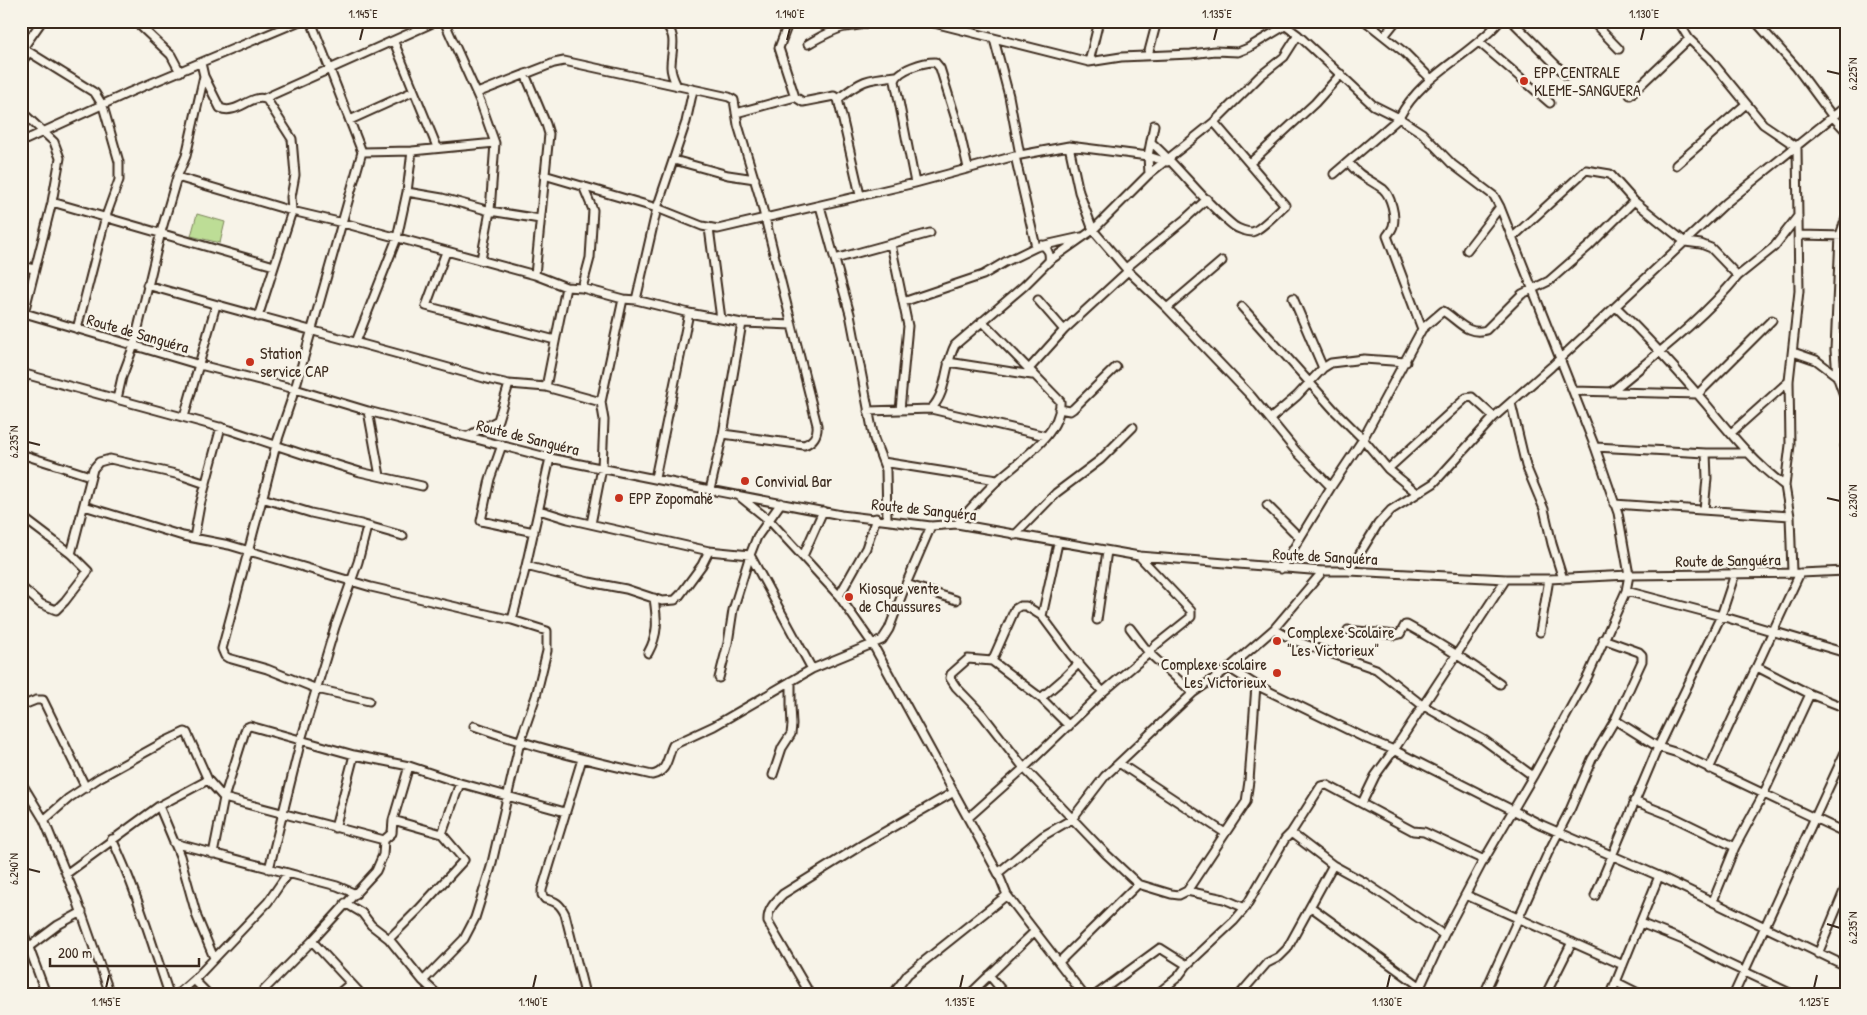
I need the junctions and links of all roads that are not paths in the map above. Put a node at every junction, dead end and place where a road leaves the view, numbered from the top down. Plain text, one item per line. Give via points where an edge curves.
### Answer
1 (42, 21) edge
2 (136, 21) edge
3 (300, 21) edge
4 (311, 21) edge
5 (437, 21) edge
6 (444, 21) edge
7 (663, 21) edge
8 (789, 21) edge
9 (873, 21) edge
10 (1099, 21) edge
11 (1157, 21) edge
12 (1293, 21) edge
13 (1365, 21) edge
14 (1396, 21) edge
15 (1500, 21) edge
16 (1512, 21) edge
17 (1592, 21) edge
18 (1678, 21) edge
19 (929, 22) edge
20 (1757, 22) edge
21 (1282, 23) edge
22 (1298, 34) junction
23 (1384, 36) junction
24 (1689, 38) junction
25 (994, 39) junction
26 (394, 42) junction
27 (1479, 42) junction
28 (808, 44) dead end
29 (1619, 48) dead end
30 (24, 49) edge
31 (1148, 55) junction
32 (1090, 62) junction
33 (21, 63) edge
34 (201, 63) junction
35 (329, 70) junction
36 (180, 72) junction
37 (525, 74) junction
38 (1341, 74) junction
39 (1566, 74) dead end
40 (204, 76) junction
41 (896, 76) junction
42 (1431, 79) junction
43 (677, 86) junction
44 (693, 90) junction
45 (414, 91) junction
46 (477, 93) junction
47 (1630, 95) dead end
48 (795, 97) junction
49 (265, 98) junction
50 (838, 99) junction
51 (1550, 102) dead end
52 (1746, 104) junction
53 (103, 106) junction
54 (1846, 106) edge
55 (21, 111) edge
56 (736, 113) junction
57 (1833, 117) junction
58 (1399, 118) junction
59 (350, 120) junction
60 (1214, 122) junction
61 (1154, 125) dead end
62 (45, 131) junction
63 (1846, 131) edge
64 (21, 142) edge
65 (495, 142) junction
66 (1152, 143) junction
67 (1069, 146) junction
68 (438, 147) junction
69 (1797, 147) junction
70 (412, 150) junction
71 (362, 152) junction
72 (1018, 156) junction
73 (1148, 156) junction
74 (674, 160) junction
75 (1168, 160) junction
76 (1348, 162) junction
77 (1250, 164) junction
78 (1676, 165) dead end
79 (968, 168) junction
80 (1149, 174) junction
81 (1334, 174) dead end
82 (544, 175) junction
83 (177, 177) junction
84 (755, 179) junction
85 (915, 183) junction
86 (583, 186) junction
87 (406, 192) junction
88 (860, 195) junction
89 (1207, 199) junction
90 (1634, 201) junction
91 (52, 202) junction
92 (820, 206) junction
93 (657, 208) junction
94 (1500, 208) junction
95 (292, 211) junction
96 (490, 211) junction
97 (106, 216) junction
98 (1798, 216) junction
99 (765, 218) junction
100 (1846, 218) edge
101 (540, 219) junction
102 (343, 223) junction
103 (709, 228) junction
104 (1093, 230) junction
105 (161, 232) junction
106 (930, 233) dead end
107 (1799, 235) junction
108 (1843, 236) edge
109 (1084, 237) junction
110 (397, 238) junction
111 (1512, 238) junction
112 (1685, 242) junction
113 (891, 244) junction
114 (1039, 246) junction
115 (1467, 250) dead end
116 (446, 252) junction
117 (835, 259) junction
118 (481, 260) junction
119 (1049, 261) junction
120 (1222, 261) dead end
121 (21, 266) edge
122 (274, 266) junction
123 (34, 269) junction
124 (1127, 269) junction
125 (535, 275) junction
126 (1738, 276) junction
127 (147, 285) junction
128 (566, 287) junction
129 (582, 288) junction
130 (1534, 290) junction
131 (1293, 298) dead end
132 (623, 299) junction
133 (636, 300) junction
134 (1038, 300) dead end
135 (903, 302) junction
136 (216, 305) junction
137 (1242, 307) dead end
138 (1616, 307) junction
139 (1166, 308) junction
140 (23, 312) edge
141 (689, 313) junction
142 (258, 317) junction
143 (721, 318) junction
144 (1772, 320) dead end
145 (982, 321) junction
146 (742, 323) junction
147 (792, 325) junction
148 (1422, 328) junction
149 (77, 329) junction
150 (1064, 330) junction
151 (310, 332) junction
152 (1836, 336) junction
153 (1846, 339) edge
154 (555, 340) junction
155 (356, 342) junction
156 (134, 345) junction
157 (1662, 352) junction
158 (1793, 352) junction
159 (1559, 358) junction
160 (948, 362) junction
161 (1406, 362) junction
162 (200, 365) junction
163 (1116, 367) dead end
164 (1323, 368) junction
165 (1030, 372) junction
166 (23, 373) edge
167 (1837, 376) junction
168 (1846, 378) edge
169 (1789, 382) junction
170 (1311, 383) junction
171 (509, 384) junction
172 (546, 387) junction
173 (21, 389) edge
174 (295, 389) junction
175 (1573, 391) junction
176 (1611, 392) junction
177 (1698, 394) junction
178 (117, 399) junction
179 (1846, 401) edge
180 (601, 402) junction
181 (1511, 403) junction
182 (931, 409) junction
183 (1059, 409) junction
184 (900, 410) junction
185 (868, 411) junction
186 (368, 412) junction
187 (184, 417) junction
188 (1494, 417) junction
189 (1270, 419) junction
190 (221, 427) junction
191 (1133, 427) dead end
192 (1731, 433) junction
193 (722, 434) junction
194 (468, 436) junction
195 (1046, 436) junction
196 (1363, 439) junction
197 (276, 445) junction
198 (502, 445) junction
199 (1595, 447) junction
200 (1706, 453) junction
201 (1747, 453) junction
202 (21, 454) edge
203 (550, 458) junction
204 (883, 462) junction
205 (602, 468) junction
206 (1388, 469) junction
207 (90, 476) junction
208 (380, 476) junction
209 (655, 478) junction
210 (997, 480) junction
211 (206, 484) junction
212 (422, 486) dead end
213 (1331, 486) junction
214 (1786, 486) junction
215 (710, 490) junction
216 (1417, 493) junction
217 (739, 496) junction
218 (262, 498) junction
219 (781, 503) junction
220 (1614, 504) junction
221 (1267, 505) dead end
222 (84, 506) junction
223 (539, 510) junction
224 (1704, 510) junction
225 (823, 511) junction
226 (21, 516) edge
227 (1790, 516) junction
228 (876, 518) junction
229 (887, 520) junction
230 (770, 521) junction
231 (591, 524) junction
232 (957, 524) junction
233 (931, 526) junction
234 (367, 527) junction
235 (534, 532) junction
236 (1015, 535) junction
237 (403, 536) dead end
238 (194, 538) junction
239 (1300, 538) junction
240 (1058, 543) junction
241 (248, 551) junction
242 (709, 551) junction
243 (1107, 551) junction
244 (71, 554) junction
245 (750, 555) junction
246 (802, 556) junction
247 (1140, 556) junction
248 (526, 566) junction
249 (1282, 569) junction
250 (1846, 570) edge
251 (1323, 571) junction
252 (1349, 571) junction
253 (1796, 572) junction
254 (1735, 574) junction
255 (1629, 575) junction
256 (1506, 579) junction
257 (1549, 579) junction
258 (1563, 579) junction
259 (350, 580) junction
260 (906, 584) junction
261 (21, 587) edge
262 (1626, 591) junction
263 (839, 596) junction
264 (654, 598) junction
265 (956, 600) dead end
266 (1042, 616) junction
267 (1721, 616) junction
268 (512, 620) junction
269 (1097, 620) dead end
270 (1130, 628) dead end
271 (1274, 629) junction
272 (1348, 630) dead end
273 (1773, 631) junction
274 (1540, 632) dead end
275 (1603, 639) junction
276 (872, 643) junction
277 (648, 653) dead end
278 (1149, 653) junction
279 (1846, 654) edge
280 (1456, 655) junction
281 (992, 660) junction
282 (1078, 663) junction
283 (1757, 667) junction
284 (1229, 668) junction
285 (812, 669) junction
286 (719, 678) dead end
287 (792, 681) junction
288 (1500, 684) dead end
289 (1256, 685) junction
290 (317, 689) junction
291 (1103, 692) junction
292 (1193, 693) junction
293 (1810, 694) junction
294 (1041, 698) junction
295 (369, 701) dead end
296 (1422, 705) junction
297 (21, 706) edge
298 (1846, 708) edge
299 (1615, 720) junction
300 (474, 726) dead end
301 (1069, 726) junction
302 (301, 740) junction
303 (520, 742) junction
304 (1658, 747) junction
305 (1394, 750) junction
306 (1846, 750) edge
307 (354, 755) junction
308 (582, 759) junction
309 (1119, 763) junction
310 (409, 766) junction
311 (1024, 768) junction
312 (1709, 768) junction
313 (773, 775) dead end
314 (1533, 776) junction
315 (208, 780) junction
316 (21, 782) edge
317 (460, 783) junction
318 (86, 788) junction
319 (954, 792) junction
320 (1763, 795) junction
321 (507, 796) junction
322 (224, 798) junction
323 (1634, 801) junction
324 (1362, 803) junction
325 (159, 806) junction
326 (1512, 810) junction
327 (282, 812) junction
328 (565, 812) junction
329 (968, 818) junction
330 (1813, 818) junction
331 (1072, 819) junction
332 (44, 820) junction
333 (393, 820) junction
334 (335, 828) junction
335 (1559, 832) junction
336 (1225, 833) junction
337 (1291, 833) junction
338 (1846, 833) edge
339 (442, 834) junction
340 (112, 839) junction
341 (384, 840) junction
342 (174, 843) junction
343 (1735, 847) junction
344 (214, 854) junction
345 (1612, 856) junction
346 (1484, 860) junction
347 (1333, 865) junction
348 (269, 869) junction
349 (288, 873) junction
350 (998, 873) junction
351 (66, 874) junction
352 (1659, 876) junction
353 (1138, 884) junction
354 (1846, 886) edge
355 (1187, 891) junction
356 (356, 894) junction
357 (1007, 895) junction
358 (1466, 895) junction
359 (1595, 896) dead end
360 (1713, 901) junction
361 (346, 904) junction
362 (1311, 907) junction
363 (1244, 908) junction
364 (82, 912) junction
365 (1518, 917) junction
366 (1640, 922) junction
367 (21, 926) edge
368 (1765, 929) junction
369 (1034, 932) junction
370 (1444, 935) junction
371 (389, 939) junction
372 (312, 941) junction
373 (1572, 942) junction
374 (30, 946) junction
375 (1818, 954) junction
376 (214, 958) junction
377 (1060, 962) junction
378 (1623, 964) junction
379 (1187, 965) junction
380 (1846, 966) edge
381 (1745, 972) junction
382 (989, 975) junction
383 (194, 980) junction
384 (423, 981) junction
385 (1616, 982) junction
386 (351, 983) junction
387 (1419, 990) edge
388 (46, 994) edge
389 (110, 994) edge
390 (168, 994) edge
391 (178, 994) edge
392 (208, 994) edge
393 (260, 994) edge
394 (338, 994) edge
395 (360, 994) edge
396 (437, 994) edge
397 (585, 994) edge
398 (810, 994) edge
399 (893, 994) edge
400 (970, 994) edge
401 (1005, 994) edge
402 (1083, 994) edge
403 (1097, 994) edge
404 (1156, 994) edge
405 (1240, 994) edge
406 (1321, 994) edge
407 (1326, 994) edge
408 (1484, 994) edge
409 (1546, 994) edge
410 (1611, 994) edge
411 (1640, 994) edge
412 (1734, 994) edge
413 (1792, 994) edge

1 - 30 street
2 - 36 street via 171,55
3 - 34 street
4 - 35 street
5 - 26 street
6 - 46 street
7 - 43 street via 670,28 674,43 671,64
8 - 48 street via 779,48
9 - 28 street via 833,30
10 - 32 street
11 - 31 street
12 - 21 street
13 - 23 street
14 - 23 street
15 - 27 street
16 - 39 street
17 - 29 street
18 - 24 street
19 - 25 street
20 - 57 street
21 - 22 street
21 - 31 street via 1252,46 1238,52
22 - 38 street
22 - 60 street via 1284,57
23 - 42 street
24 - 47 street
24 - 52 street
25 - 32 street
25 - 72 street via 1010,96
26 - 35 street
26 - 45 street
27 - 42 street
27 - 51 street
30 - 33 street
30 - 53 street via 93,90
31 - 32 street
34 - 36 street
34 - 40 street
35 - 49 street
35 - 59 street
36 - 53 street
37 - 43 street via 564,61
37 - 46 street
37 - 82 street via 549,134
38 - 58 street via 1374,105
38 - 77 street
40 - 49 street via 223,110 229,111
40 - 83 street via 186,156
41 - 50 street via 859,83
41 - 79 street via 927,62 938,64
41 - 85 street via 896,92
42 - 58 street
43 - 44 street
44 - 56 street via 732,98
44 - 74 street
45 - 59 street
45 - 68 street
46 - 65 street
48 - 50 street via 803,102 834,96
48 - 56 street
49 - 95 street via 292,139 295,175
50 - 88 street
52 - 69 street via 1770,129
52 - 78 street
53 - 62 street
53 - 97 street via 120,170
54 - 57 street
55 - 62 street
56 - 84 street
57 - 63 street
57 - 69 street
58 - 76 street
58 - 94 street via 1422,133 1452,164 1494,196
59 - 71 street
60 - 75 street
60 - 77 street
61 - 66 street
62 - 64 street
62 - 91 street via 54,142 60,158
65 - 68 street
65 - 96 street
66 - 73 street
66 - 75 street
67 - 72 street
67 - 73 street
67 - 104 street via 1079,192
68 - 70 street
69 - 98 street
69 - 112 street via 1726,203
70 - 71 street
70 - 87 street
71 - 102 street
72 - 79 street
72 - 114 street
73 - 75 street
73 - 80 street
74 - 84 street
74 - 93 street
75 - 80 street
75 - 89 street
76 - 81 street
76 - 148 street via 1357,174 1384,190 1391,202 1393,228 1387,236
77 - 89 street via 1285,205 1257,230 1251,232 1236,227
79 - 85 street
80 - 104 street
82 - 86 street
82 - 101 street
83 - 95 street
83 - 105 street
84 - 99 street
85 - 88 street
86 - 93 street
86 - 129 street via 593,210 590,258
87 - 96 street
87 - 110 street
88 - 92 street
89 - 124 street
90 - 111 street via 1610,174 1586,170
90 - 112 street
90 - 130 street via 1589,246
91 - 97 street
91 - 123 street
92 - 99 street
92 - 117 street
93 - 103 street
93 - 133 street
94 - 111 street
94 - 115 street
95 - 102 street
95 - 122 street
96 - 101 street
96 - 118 street
97 - 105 street
97 - 149 street
98 - 107 street
98 - 126 street via 1774,246
99 - 103 street
99 - 147 street
100 - 108 street
101 - 125 street
102 - 110 street
102 - 151 street
103 - 143 street
104 - 109 street
104 - 124 street
105 - 122 street
105 - 127 street
106 - 113 street
107 - 108 street
107 - 158 street via 1799,291
108 - 152 street
109 - 114 street
109 - 119 street
110 - 116 street
110 - 155 street
111 - 130 street
112 - 126 street via 1711,248
112 - 138 street
113 - 117 street
113 - 135 street
114 - 119 street via 1046,247
114 - 135 street via 983,275
116 - 118 street
116 - 154 street via 426,306
117 - 185 street via 850,314
118 - 125 street
119 - 145 street
120 - 139 street
121 - 123 street
122 - 142 street
123 - 140 street
124 - 139 street
124 - 150 street
125 - 128 street
126 - 157 street
127 - 136 street
127 - 156 street
128 - 129 street
128 - 154 street
129 - 132 street
130 - 148 street via 1522,294 1486,330 1473,332 1443,311
130 - 159 street
131 - 164 street
132 - 133 street
132 - 180 street
133 - 141 street
134 - 150 street
135 - 184 street via 908,326
136 - 142 street
136 - 162 street
137 - 170 street
138 - 157 street
138 - 159 street
139 - 189 street
140 - 149 street, Route de Sanguéra
141 - 143 street
141 - 209 street
142 - 151 street
143 - 146 street
144 - 177 street
145 - 160 street via 955,345
145 - 165 street
146 - 147 street
146 - 193 street
147 - 193 street via 818,432 810,443 804,445
148 - 161 street
149 - 156 street, Route de Sanguéra
150 - 165 street
151 - 155 street
151 - 174 street
152 - 153 street
152 - 167 street
154 - 172 street
155 - 171 street
156 - 162 street, Route de Sanguéra
156 - 178 street
157 - 176 street
157 - 177 street
158 - 167 street via 1816,360
158 - 169 street
159 - 175 street
159 - 181 street
160 - 165 street
160 - 182 street via 940,398
161 - 164 street via 1364,359 1331,363
161 - 196 street
162 - 174 street, Route de Sanguéra
162 - 187 street
163 - 183 street via 1073,409
164 - 170 street
165 - 183 street via 1060,401
166 - 173 street
166 - 178 street
167 - 168 street
167 - 179 street
169 - 192 street
169 - 214 street via 1790,445
170 - 189 street
170 - 196 street
171 - 172 street
171 - 194 street via 498,420
172 - 180 street
174 - 186 street, Route de Sanguéra
174 - 197 street
175 - 176 street
175 - 199 street
176 - 177 street
177 - 192 street
178 - 187 street
180 - 205 street via 604,420
181 - 188 street
181 - 258 street via 1526,466 1544,509
182 - 184 street
182 - 195 street
183 - 195 street via 1056,422
184 - 185 street
185 - 204 street
186 - 194 street, Route de Sanguéra
186 - 208 street
187 - 190 street
188 - 206 street via 1472,397 1466,398
188 - 216 street via 1434,483
189 - 213 street
190 - 197 street
190 - 211 street
191 - 236 street via 1100,460 1056,493
192 - 201 street
193 - 215 street
194 - 198 street, Route de Sanguéra
195 - 210 street via 1028,456
196 - 206 street
196 - 213 street
197 - 208 street
197 - 218 street
198 - 203 street, Route de Sanguéra
198 - 235 street via 481,520
199 - 200 street
199 - 220 street
200 - 201 street
200 - 224 street
201 - 214 street
202 - 207 street
203 - 205 street, Route de Sanguéra
203 - 223 street
204 - 210 street
204 - 229 street
205 - 209 street, Route de Sanguéra
205 - 231 street
206 - 216 street
207 - 211 street via 95,465 110,459
207 - 222 street
208 - 212 street
209 - 215 street, Route de Sanguéra
210 - 232 street
211 - 238 street
213 - 239 street
214 - 227 street
215 - 217 street, Route de Sanguéra
216 - 252 street via 1391,510 1378,524
217 - 219 street, Route de Sanguéra
217 - 230 street
218 - 234 street
218 - 241 street
219 - 225 street, Route de Sanguéra
219 - 230 street
220 - 224 street
220 - 255 street
221 - 239 street
222 - 238 street
222 - 244 street
223 - 231 street
223 - 235 street
224 - 227 street
225 - 228 street, Route de Sanguéra
225 - 246 street
226 - 244 street
227 - 253 street
228 - 229 street, Route de Sanguéra
228 - 263 street via 866,548
229 - 233 street, Route de Sanguéra
230 - 245 street
230 - 246 street
231 - 242 street
232 - 233 street, Route de Sanguéra
232 - 236 street, Route de Sanguéra
233 - 260 street
234 - 237 street
234 - 259 street
235 - 248 street
236 - 240 street, Route de Sanguéra
238 - 241 street
239 - 249 street
240 - 243 street, Route de Sanguéra
240 - 266 street
241 - 259 street
241 - 290 street via 223,653 228,658
242 - 245 street
242 - 264 street via 702,566 675,600
243 - 247 street, Route de Sanguéra
243 - 269 street
244 - 261 street via 88,571 58,610 40,604
245 - 285 street
245 - 286 street via 733,610
246 - 263 street
247 - 249 street, Route de Sanguéra
247 - 278 street via 1192,614
248 - 264 street
248 - 268 street
249 - 251 street, Route de Sanguéra
250 - 253 street, Route de Sanguéra
251 - 252 street, Route de Sanguéra
251 - 271 street
252 - 256 street, Route de Sanguéra
253 - 254 street, Route de Sanguéra
253 - 273 street
254 - 255 street, Route de Sanguéra
254 - 267 street
255 - 258 street, Route de Sanguéra
255 - 262 street
256 - 257 street, Route de Sanguéra
256 - 280 street
257 - 258 street, Route de Sanguéra
257 - 274 street
259 - 268 street
259 - 290 street
260 - 265 street
260 - 276 street via 889,629 882,640
262 - 267 street
262 - 275 street
263 - 276 street
264 - 277 street via 657,626 655,640
266 - 281 street via 1026,606 1015,609
266 - 282 street
267 - 273 street
267 - 304 street
268 - 303 street via 546,630 549,635 536,696
270 - 278 street
271 - 284 street
271 - 296 street via 1293,640 1376,669
272 - 280 street via 1396,635 1407,625 1442,643
273 - 279 street
273 - 283 street
275 - 299 street via 1639,652 1643,658
275 - 314 street via 1588,676
276 - 285 street
276 - 319 street
278 - 291 street
278 - 292 street
280 - 288 street
280 - 296 street
281 - 294 street
281 - 311 street via 968,659 952,672 950,678
282 - 291 street
282 - 294 street
283 - 293 street
283 - 312 street
284 - 289 street
284 - 292 street
285 - 287 street
287 - 308 street via 714,726 673,745 666,766 657,774
287 - 313 street via 791,734 782,748
289 - 305 street
289 - 336 street via 1246,802
290 - 295 street
290 - 302 street
291 - 301 street
292 - 309 street
293 - 298 street
293 - 320 street
294 - 301 street
296 - 305 street
296 - 314 street via 1484,740
297 - 318 street via 43,700
299 - 304 street
299 - 335 street via 1592,759
300 - 303 street
301 - 311 street
302 - 307 street
302 - 322 street via 248,726
302 - 327 street
303 - 308 street
303 - 321 street
304 - 312 street
304 - 323 street
305 - 324 street via 1375,776
305 - 326 street
306 - 330 street
307 - 310 street
307 - 334 street
308 - 328 street
309 - 331 street
309 - 336 street
310 - 317 street
310 - 333 street
311 - 329 street
311 - 331 street
312 - 320 street
314 - 326 street
315 - 318 street via 187,733 183,733 98,778
315 - 322 street
315 - 325 street
316 - 332 street
317 - 321 street
317 - 339 street
318 - 332 street
319 - 329 street
319 - 398 street via 782,894 775,902 768,922
320 - 330 street
320 - 343 street
321 - 328 street
321 - 384 street via 491,867 470,931
322 - 327 street
322 - 344 street
323 - 343 street
323 - 345 street
324 - 337 street via 1327,785 1321,786
324 - 346 street via 1413,831 1424,832
325 - 340 street
325 - 342 street
326 - 335 street
326 - 346 street
327 - 334 street
327 - 348 street
328 - 397 street via 542,895 562,907
329 - 350 street
330 - 338 street
330 - 368 street
331 - 350 street via 1036,841
331 - 353 street
332 - 351 street
333 - 339 street
333 - 341 street via 392,833
334 - 341 street
335 - 345 street
335 - 365 street
336 - 355 street
337 - 347 street
337 - 363 street
339 - 371 street via 464,860
340 - 351 street
340 - 390 street via 140,907
341 - 356 street via 383,855 376,872
342 - 344 street
342 - 376 street via 197,917
343 - 360 street
344 - 348 street
345 - 352 street
345 - 359 street
346 - 358 street
347 - 362 street
347 - 370 street
348 - 349 street
349 - 356 street
349 - 376 street via 268,902
350 - 357 street
351 - 364 street
352 - 360 street
352 - 366 street
353 - 355 street via 1171,894
353 - 377 street
354 - 375 street
355 - 363 street via 1224,899
356 - 361 street
357 - 369 street
357 - 399 street via 908,974
358 - 365 street
358 - 370 street
360 - 368 street
361 - 371 street via 362,913
361 - 372 street
362 - 387 street
362 - 405 street via 1287,949 1267,963
363 - 379 street
364 - 374 street
364 - 389 street
365 - 373 street
365 - 408 street
366 - 378 street
366 - 381 street
367 - 374 street
368 - 375 street
368 - 381 street
369 - 377 street
369 - 382 street
370 - 387 street
371 - 384 street
372 - 386 street
372 - 393 street
373 - 378 street
373 - 409 street
374 - 388 street
375 - 380 street
376 - 383 street
377 - 402 street
378 - 385 street
379 - 403 street via 1160,948
379 - 404 street via 1178,977
381 - 412 street
381 - 413 street
382 - 400 street
382 - 401 street
383 - 391 street
383 - 392 street
384 - 396 street
385 - 410 street
385 - 411 street
386 - 394 street
386 - 395 street
406 - 407 street

